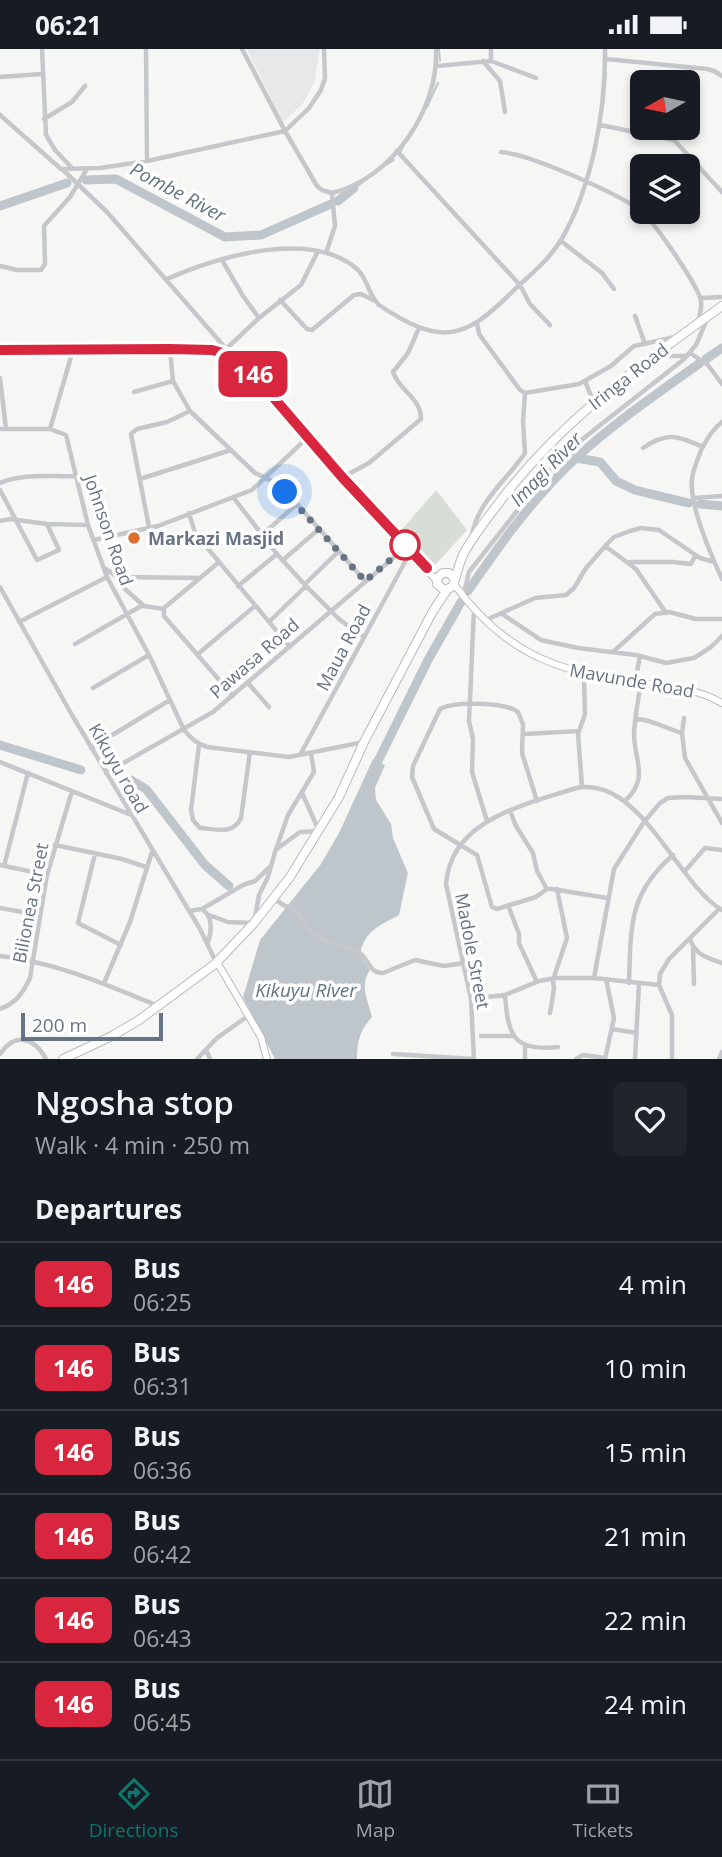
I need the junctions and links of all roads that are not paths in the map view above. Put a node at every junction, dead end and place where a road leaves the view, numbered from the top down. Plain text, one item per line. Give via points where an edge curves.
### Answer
1 (42, 49) edge
2 (146, 49) edge
3 (242, 49) edge
4 (324, 49) edge
5 (436, 49) edge
6 (491, 49) edge
7 (605, 49) edge
8 (606, 59) junction
9 (483, 61) junction
10 (491, 61) junction
11 (437, 67) junction
12 (42, 74) junction
13 (722, 76) edge
14 (0, 77) edge
15 (536, 78) dead end
16 (85, 86) dead end
17 (505, 112) dead end
18 (0, 115) edge
19 (44, 119) junction
20 (600, 125) junction
21 (285, 131) junction
22 (397, 151) junction
23 (501, 152) dead end
24 (147, 162) junction
25 (72, 168) junction
26 (61, 169) junction
27 (87, 169) junction
28 (585, 182) junction
29 (78, 185) junction
30 (722, 192) edge
31 (332, 193) junction
32 (561, 241) junction
33 (318, 251) junction
34 (326, 253) junction
35 (222, 260) junction
36 (0, 266) edge
37 (167, 279) junction
38 (520, 285) junction
39 (614, 289) dead end
40 (722, 297) edge
41 (701, 298) junction
42 (281, 300) junction
43 (373, 300) junction
44 (722, 306) edge
45 (635, 316) dead end
46 (708, 316) junction
47 (259, 318) junction
48 (477, 323) junction
49 (698, 323) junction
50 (550, 325) dead end
51 (419, 328) junction
52 (678, 337) junction
53 (645, 344) junction
54 (227, 348) junction
55 (170, 349) junction
56 (0, 350) edge
57 (73, 350) junction
58 (657, 353) junction
59 (689, 354) junction
60 (236, 359) junction
61 (0, 378) edge
62 (173, 381) junction
63 (585, 381) junction
64 (722, 384) edge
65 (134, 392) dead end
66 (525, 393) junction
67 (593, 401) junction
68 (190, 411) junction
69 (722, 422) edge
70 (3, 429) edge
71 (50, 429) junction
72 (308, 437) junction
73 (703, 447) junction
74 (643, 448) dead end
75 (231, 450) junction
76 (75, 477) junction
77 (342, 477) junction
78 (266, 478) junction
79 (139, 479) junction
80 (0, 484) edge
81 (0, 490) edge
82 (722, 496) edge
83 (233, 497) junction
84 (693, 498) junction
85 (297, 504) junction
86 (189, 513) junction
87 (0, 521) edge
88 (17, 521) junction
89 (47, 524) junction
90 (88, 525) junction
91 (149, 527) junction
92 (319, 529) junction
93 (262, 535) junction
94 (94, 540) junction
95 (470, 543) junction
96 (605, 546) junction
97 (409, 548) junction
98 (339, 551) junction
99 (277, 554) junction
100 (463, 554) junction
101 (695, 555) junction
102 (282, 560) junction
103 (628, 562) junction
104 (714, 562) junction
105 (218, 563) junction
106 (104, 568) junction
107 (427, 568) junction
108 (444, 572) junction
109 (107, 577) junction
110 (118, 577) junction
111 (201, 577) junction
112 (722, 579) edge
113 (365, 581) junction
114 (437, 582) junction
115 (305, 585) junction
116 (451, 585) junction
117 (239, 586) junction
118 (0, 587) edge
119 (463, 597) junction
120 (143, 605) junction
121 (255, 606) junction
122 (164, 609) junction
123 (331, 609) junction
124 (474, 609) junction
125 (433, 611) junction
126 (125, 613) junction
127 (666, 613) junction
128 (502, 614) junction
129 (722, 619) edge
130 (485, 620) junction
131 (19, 622) junction
132 (269, 622) junction
133 (722, 636) edge
134 (364, 637) junction
135 (75, 644) dead end
136 (290, 647) junction
137 (614, 651) junction
138 (198, 654) junction
139 (149, 655) junction
140 (640, 656) junction
141 (584, 675) junction
142 (248, 683) junction
143 (638, 683) junction
144 (93, 688) dead end
145 (233, 696) junction
146 (170, 701) junction
147 (722, 703) edge
148 (470, 704) junction
149 (269, 707) dead end
150 (684, 718) dead end
151 (635, 723) junction
152 (184, 730) junction
153 (579, 731) junction
154 (682, 733) junction
155 (524, 734) junction
156 (364, 742) junction
157 (199, 745) junction
158 (91, 748) junction
159 (250, 751) junction
160 (311, 753) junction
161 (299, 756) junction
162 (0, 761) edge
163 (28, 773) junction
164 (106, 773) junction
165 (582, 787) junction
166 (72, 791) junction
167 (302, 794) junction
168 (709, 799) junction
169 (722, 799) edge
170 (537, 801) junction
171 (625, 801) junction
172 (510, 811) junction
173 (130, 814) junction
174 (487, 821) junction
175 (644, 822) junction
176 (722, 823) edge
177 (319, 831) junction
178 (55, 845) junction
179 (459, 846) junction
180 (722, 850) edge
181 (152, 851) junction
182 (275, 852) junction
183 (95, 854) junction
184 (673, 855) junction
185 (2, 866) edge
186 (271, 866) junction
187 (146, 867) junction
188 (685, 871) junction
189 (47, 875) junction
190 (557, 889) junction
191 (547, 890) junction
192 (607, 898) junction
193 (274, 899) junction
194 (508, 905) junction
195 (0, 908) edge
196 (202, 909) junction
197 (721, 909) edge
198 (189, 911) junction
199 (39, 915) junction
200 (209, 915) junction
201 (254, 923) junction
202 (690, 939) junction
203 (208, 943) junction
204 (121, 945) junction
205 (693, 949) junction
206 (0, 956) edge
207 (34, 962) junction
208 (217, 962) junction
209 (464, 963) junction
210 (722, 963) edge
211 (555, 978) junction
212 (594, 978) junction
213 (607, 979) junction
214 (537, 982) junction
215 (104, 983) junction
216 (629, 983) junction
217 (639, 984) junction
218 (694, 984) dead end
219 (659, 985) junction
220 (505, 995) junction
221 (471, 999) junction
222 (158, 1006) junction
223 (0, 1009) edge
224 (550, 1013) dead end
225 (248, 1016) junction
226 (612, 1029) junction
227 (473, 1032) junction
228 (637, 1033) junction
229 (481, 1036) junction
230 (512, 1036) junction
231 (473, 1041) junction
232 (525, 1046) junction
233 (558, 1047) dead end
234 (206, 1050) junction
235 (722, 1052) edge
236 (0, 1054) edge
237 (393, 1054) dead end
238 (46, 1059) edge
239 (63, 1059) edge
240 (197, 1059) edge
241 (210, 1059) edge
242 (267, 1059) edge
243 (474, 1059) edge
244 (525, 1059) edge
245 (576, 1059) edge
246 (605, 1059) edge
247 (635, 1059) edge
248 (672, 1059) edge
249 (719, 1059) edge

1 - 12 street
2 - 24 street
3 - 21 street
4 - 21 street via 321,90
5 - 11 street
6 - 10 street
7 - 8 street
8 - 13 street via 707,69
8 - 20 street
9 - 10 street
9 - 11 street
9 - 17 street via 500,81
10 - 15 street
11 - 22 street via 429,98
12 - 14 street
12 - 19 street
16 - 19 street via 72,102
18 - 26 street
19 - 25 street via 49,142
20 - 28 street
20 - 30 street via 674,140
21 - 24 street
21 - 31 street via 317,185
22 - 31 street via 374,171
22 - 38 street
23 - 28 street via 537,161
24 - 27 street
25 - 26 street
25 - 27 street
26 - 29 street
27 - 29 street
28 - 32 street
28 - 41 street via 648,218
29 - 36 street via 44,226 45,264 40,270
29 - 37 street
31 - 34 street via 335,226
32 - 38 street
32 - 39 street via 602,273
33 - 34 street
33 - 35 street via 269,250
33 - 42 street via 304,282
34 - 43 street via 357,269
35 - 37 street
35 - 47 street
37 - 54 street
38 - 48 street
38 - 50 street
40 - 41 street
41 - 49 street
42 - 43 street via 312,330 354,295
42 - 47 street
43 - 51 street
44 - 46 highway, Iringa Road
45 - 53 street
46 - 49 highway, Iringa Road
46 - 59 street
47 - 54 street
48 - 51 street via 449,333
48 - 66 street via 481,337
49 - 52 highway, Iringa Road
51 - 77 street via 393,372 417,401 421,419 369,463
52 - 53 street
52 - 58 highway, Iringa Road
53 - 63 street via 625,351 611,366
54 - 60 street
55 - 57 street
55 - 60 street via 212,350
55 - 62 street
56 - 57 street
57 - 71 street
58 - 59 street
58 - 67 highway, Iringa Road
59 - 64 street via 708,365
59 - 119 street via 562,456 469,572
60 - 72 street
61 - 70 street
62 - 65 street
62 - 68 street
63 - 66 street
63 - 67 street
66 - 95 street via 525,453 492,493 478,516
67 - 95 highway, Iringa Road via 533,460
68 - 75 street
68 - 79 street via 133,431
69 - 73 street
70 - 71 street
71 - 76 street, Johnson Road via 64,432 69,439
72 - 77 street
72 - 78 street
73 - 74 street via 674,436
73 - 84 street via 692,479
75 - 78 street
75 - 79 street
76 - 80 street via 28,477
76 - 90 street, Johnson Road
77 - 97 street
78 - 83 street
78 - 85 street
79 - 91 street
81 - 88 street
82 - 84 street
83 - 86 street
83 - 93 street, Maua Road
84 - 104 street
85 - 92 street
85 - 93 street
86 - 91 street
86 - 105 street via 195,533
87 - 88 street
88 - 89 street
88 - 89 street via 37,561 59,550
89 - 90 street
90 - 94 street, Johnson Road
91 - 94 street
92 - 98 street
92 - 102 street
93 - 99 street, Maua Road
94 - 106 street, Johnson Road
95 - 100 highway, Iringa Road
96 - 101 street via 621,534 650,528
96 - 103 street
96 - 128 street via 566,595 535,598
97 - 107 street
97 - 113 street, Pawasa Road
97 - 134 street, Maua Road
98 - 113 street
98 - 115 street
99 - 102 street, Maua Road
99 - 117 street
100 - 108 highway
100 - 116 highway
101 - 103 street via 686,565
101 - 104 street
102 - 115 street, Maua Road
103 - 127 street
104 - 112 street
105 - 111 street
105 - 117 street
106 - 109 street, Johnson Road
106 - 110 street
107 - 108 street
107 - 114 street
108 - 114 highway
108 - 116 highway
109 - 126 street, Johnson Road
109 - 131 street
110 - 111 street
110 - 120 street
111 - 122 street
113 - 123 street, Pawasa Road
114 - 116 highway via 441,589
114 - 125 highway
115 - 123 street, Maua Road
115 - 132 street
116 - 119 street, Mavunde Road
116 - 125 highway
117 - 121 street
118 - 131 street, Kikuyu road
119 - 124 street, Mavunde Road
120 - 122 street
120 - 126 street
121 - 132 street
121 - 138 street
122 - 138 street via 164,616
123 - 134 street, Maua Road
123 - 136 street, Pawasa Road
124 - 130 street, Mavunde Road
124 - 148 street
125 - 156 highway
126 - 135 street
126 - 139 street, Johnson Road
127 - 129 street
127 - 137 street via 652,616
128 - 130 street
128 - 137 street via 541,640
130 - 141 street, Mavunde Road via 528,652
131 - 158 street, Kikuyu road
132 - 136 street
133 - 140 street via 685,661 666,663
134 - 161 street, Maua Road
136 - 142 street, Pawasa Road
137 - 140 street
138 - 145 street
139 - 144 street
139 - 146 street, Johnson Road
140 - 143 street
141 - 143 street, Mavunde Road
141 - 153 street via 585,714
142 - 145 street, Pawasa Road
142 - 149 street
143 - 147 street, Mavunde Road via 696,690
143 - 151 street
145 - 152 street, Pawasa Road
146 - 152 street, Johnson Road
146 - 158 street
148 - 155 street via 514,709 522,717
148 - 174 street via 472,772
148 - 179 street via 443,707 437,713 412,772 434,829
150 - 154 street
151 - 154 street via 644,719
151 - 171 street via 640,775
152 - 157 street, Johnson Road
152 - 164 street, Pawasa Road
153 - 155 street
153 - 165 street
154 - 168 street via 685,758
155 - 170 street via 522,753
156 - 160 street
156 - 177 highway
157 - 159 street
157 - 159 street via 191,810 200,828 226,830 238,824
158 - 164 street, Kikuyu road
159 - 161 street
160 - 161 street
160 - 167 street via 313,772
162 - 163 street
163 - 166 street
163 - 185 street
164 - 173 street, Kikuyu road
165 - 170 street, Madole Street
165 - 171 street
166 - 173 street
166 - 178 street, Bilionea Street
167 - 177 street
167 - 182 street via 288,815
168 - 169 street
168 - 175 street via 668,798
168 - 176 street
170 - 172 street, Madole Street
171 - 175 street
172 - 174 street, Madole Street
172 - 191 street
173 - 181 street, Kikuyu road
174 - 179 street, Madole Street
175 - 184 street
175 - 192 street via 614,869
177 - 182 street via 300,832
177 - 193 highway
178 - 183 street
178 - 189 street, Bilionea Street
179 - 194 street via 477,855 492,907
179 - 209 street, Madole Street via 446,884
180 - 188 street via 705,848
181 - 187 street
181 - 198 street, Kikuyu road
182 - 186 street
183 - 187 street
183 - 204 street via 78,923
184 - 188 street
184 - 216 street via 651,876 637,902
185 - 189 street
186 - 196 street via 256,881
186 - 201 street
187 - 204 street
188 - 197 street
189 - 199 street, Bilionea Street
190 - 191 street
190 - 192 street
190 - 211 street via 567,938
191 - 194 street
192 - 212 street
193 - 201 highway
193 - 209 street via 294,908 321,939 363,956 378,973 413,960 440,966
194 - 214 street
195 - 199 street
196 - 198 street
196 - 200 street
197 - 202 street
198 - 203 street, Kikuyu road
199 - 207 street, Bilionea Street
200 - 201 street via 228,922
200 - 203 street
201 - 208 highway
202 - 205 street
202 - 219 street via 663,967
203 - 208 street, Kikuyu road
204 - 215 street
205 - 210 street
205 - 218 street
206 - 207 street
207 - 215 street
207 - 223 street, Bilionea Street via 23,993
208 - 222 highway
208 - 225 street
209 - 221 street, Madole Street
211 - 212 street
211 - 214 street
211 - 224 street
212 - 213 street
213 - 216 street
213 - 226 street
214 - 220 street
215 - 222 street
216 - 217 street
217 - 219 street
217 - 228 street
219 - 248 street via 672,1015
220 - 221 street
220 - 230 street
221 - 227 street, Madole Street
222 - 239 highway via 112,1036
225 - 234 street
225 - 242 street
226 - 228 street
226 - 246 street
227 - 229 street
227 - 231 street, Madole Street
228 - 247 street
229 - 230 street
229 - 231 street
230 - 232 street
231 - 243 street, Madole Street
232 - 233 street
232 - 244 street
234 - 240 street
234 - 241 street
235 - 249 street
236 - 238 street via 13,1039 20,1038 41,1050
237 - 243 street
245 - 246 street via 583,1055

